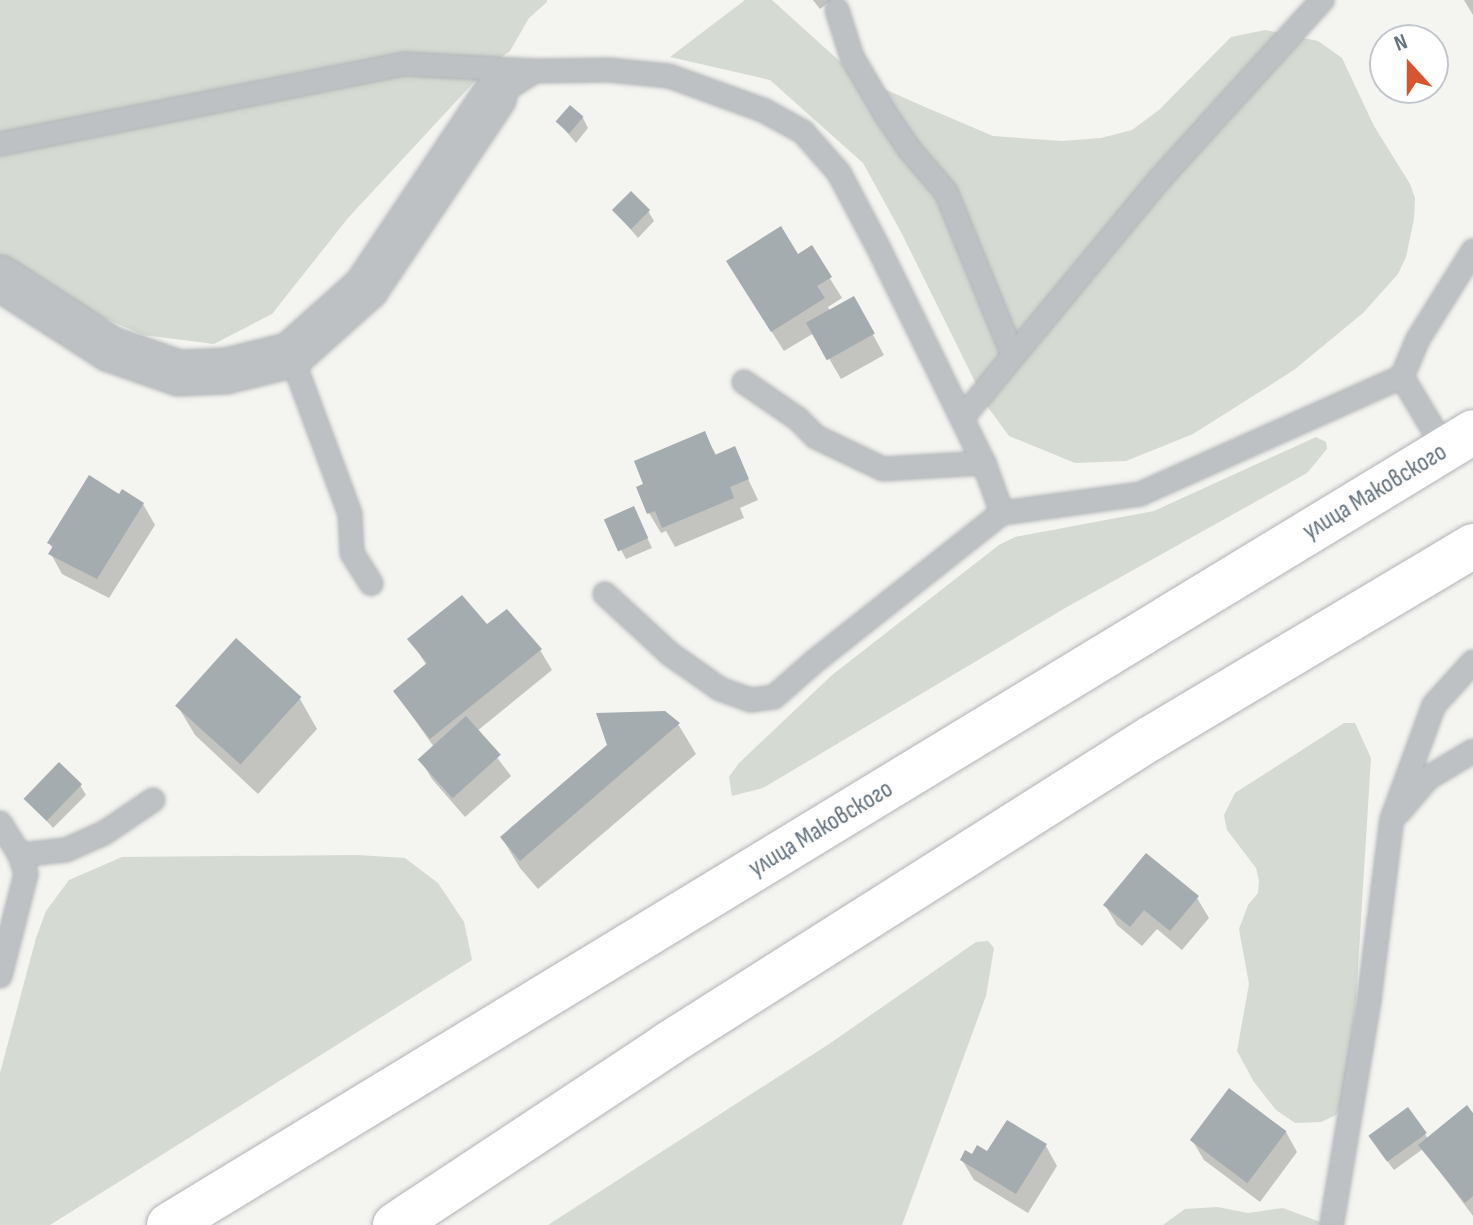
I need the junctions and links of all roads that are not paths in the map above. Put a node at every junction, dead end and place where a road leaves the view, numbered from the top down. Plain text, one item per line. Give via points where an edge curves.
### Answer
1 (1322, 0) edge
2 (837, 10) dead end
3 (535, 71) junction
4 (494, 97) joint
5 (0, 144) edge
6 (1473, 251) edge
7 (0, 278) edge
8 (291, 355) junction
9 (1013, 355) junction
10 (1402, 377) junction
11 (744, 382) dead end
12 (962, 418) junction
13 (1459, 440) edge
14 (984, 463) junction
15 (1002, 513) junction
16 (1473, 546) edge
17 (371, 583) dead end
18 (605, 594) dead end
19 (1473, 662) edge
20 (1473, 751) edge
21 (153, 800) dead end
22 (1392, 819) junction
23 (0, 823) edge
24 (20, 855) junction
25 (0, 976) edge
26 (1332, 1222) dead end
27 (169, 1225) edge
28 (395, 1225) edge

1 - 9 lane via 1159,180
2 - 9 lane via 852,57 886,115 946,192
3 - 4 lane
3 - 5 lane via 405,64
3 - 12 lane via 669,76 763,110 803,132 839,173
4 - 8 street via 366,288
6 - 10 lane via 1418,339
7 - 8 street via 110,349 179,373 226,371
8 - 17 lane via 350,514 352,553
9 - 12 lane
10 - 13 lane
10 - 15 lane via 1140,494
11 - 14 lane via 816,437 883,469
12 - 14 lane
13 - 27 highway, улица Маковского
14 - 15 lane
15 - 18 lane via 774,697 751,700 720,689 670,654
16 - 28 highway via 1151,738 668,1044
19 - 22 lane via 1434,705
20 - 22 lane via 1428,778
21 - 24 lane via 104,833 66,850
22 - 26 lane
23 - 24 lane
24 - 25 lane via 26,874

